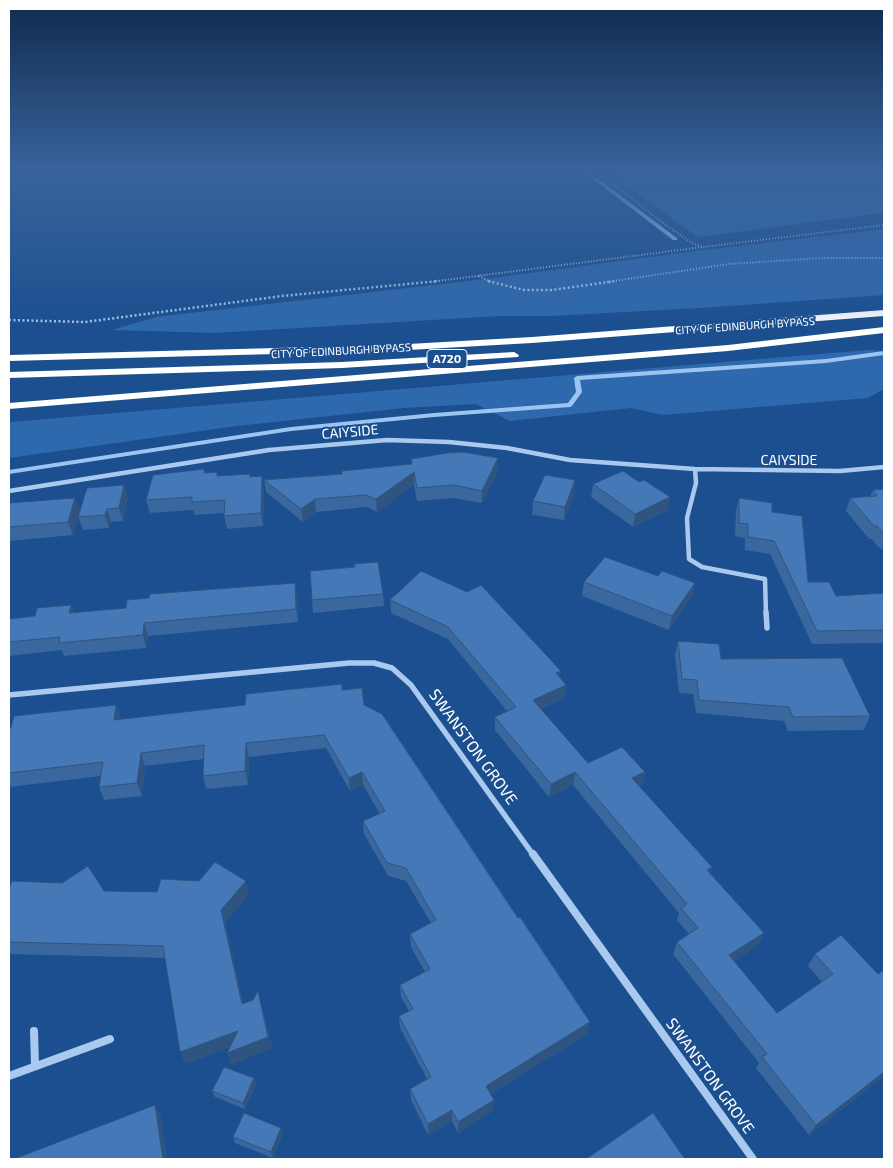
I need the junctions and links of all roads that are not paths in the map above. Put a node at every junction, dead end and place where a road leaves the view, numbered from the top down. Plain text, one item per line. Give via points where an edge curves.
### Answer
1 (884, 313) edge
2 (690, 329) junction
3 (884, 329) edge
4 (9, 349) edge
5 (9, 358) edge
6 (9, 375) edge
7 (9, 406) edge
8 (884, 467) edge
9 (695, 469) junction
10 (9, 491) edge
11 (767, 628) dead end
12 (9, 695) edge
13 (34, 1031) dead end
14 (110, 1039) dead end
15 (35, 1066) junction
16 (9, 1076) edge
17 (753, 1159) edge

1 - 2 highway, CITY OF EDINBURGH BYPASS / A720
2 - 4 highway via 230,346
2 - 5 highway, CITY OF EDINBURGH BYPASS / A720 via 391,348
3 - 6 highway, CITY OF EDINBURGH BYPASS / A720 via 342,365
3 - 7 highway via 728,348
8 - 9 street, CAIYSIDE via 830,471
9 - 10 street, CAIYSIDE via 570,460 507,448 449,442 387,440 268,450
9 - 11 street via 696,483 687,518 689,559 702,568 765,579
12 - 17 street, SWANSTON GROVE via 349,662 392,668 411,685
13 - 15 street
14 - 15 street
15 - 16 street

